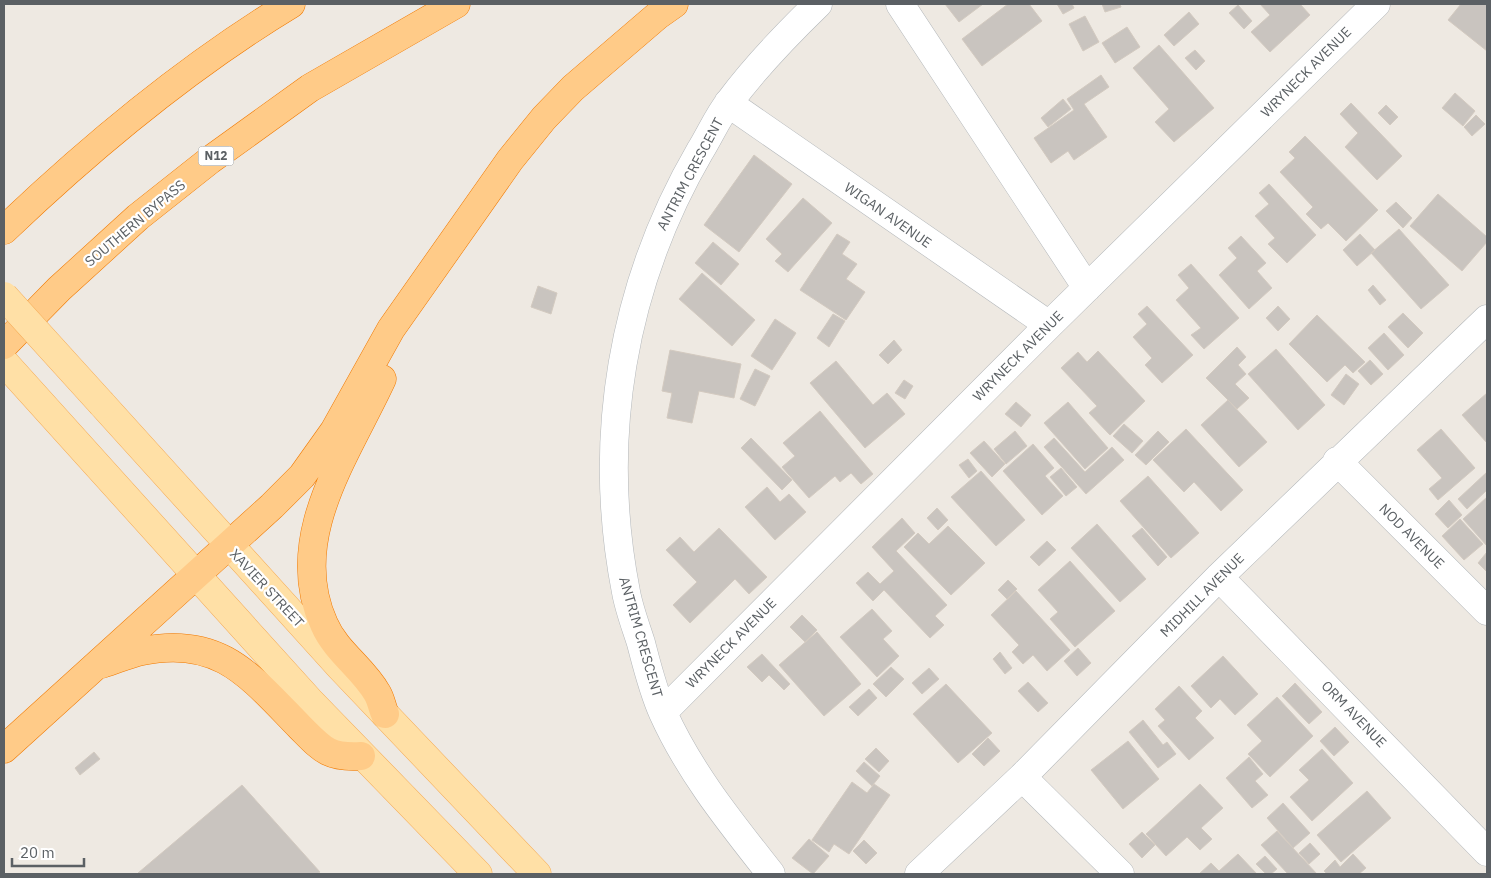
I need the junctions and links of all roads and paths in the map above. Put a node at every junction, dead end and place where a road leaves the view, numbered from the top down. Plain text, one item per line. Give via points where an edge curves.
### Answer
1 (290, 4) edge
2 (456, 4) edge
3 (674, 4) edge
4 (818, 4) edge
5 (900, 4) edge
6 (1376, 4) edge
7 (728, 103) junction
8 (4, 230) edge
9 (431, 273) junction
10 (1087, 288) junction
11 (4, 296) edge
12 (1487, 319) edge
13 (1049, 325) junction
14 (4, 345) edge
15 (4, 362) edge
16 (1337, 461) junction
17 (228, 545) junction
18 (195, 574) junction
19 (1219, 577) junction
20 (1487, 611) edge
21 (92, 668) junction
22 (663, 712) junction
23 (385, 714) junction
24 (4, 749) edge
25 (361, 756) junction
26 (1022, 777) junction
27 (1487, 852) edge
28 (478, 874) edge
29 (537, 874) edge
30 (771, 874) edge
31 (920, 874) edge
32 (1120, 874) edge

1 - 8 highway via 216,53 146,107 54,182
2 - 14 highway, SOUTHERN BYPASS / N12 via 310,88 210,160 138,217 59,289
3 - 9 highway via 611,55 544,118 471,213
4 - 7 street, ANTRIM CRESCENT via 786,35
5 - 10 street
6 - 10 street, WRYNECK AVENUE
7 - 13 street, WIGAN AVENUE
7 - 22 street, ANTRIM CRESCENT via 686,175 658,232 636,296 623,356 614,423 613,479 626,594
9 - 17 highway via 391,329 334,431 302,476
9 - 23 highway via 334,477 312,542 310,569 313,591 324,624 332,639 378,693
10 - 13 street, WRYNECK AVENUE
11 - 17 main road, XAVIER STREET, bridge
12 - 16 street, MIDHILL AVENUE
13 - 22 street, WRYNECK AVENUE
15 - 18 main road
16 - 19 street, MIDHILL AVENUE
16 - 20 street, NOD AVENUE
17 - 18 highway
17 - 23 main road, XAVIER STREET
18 - 21 highway
18 - 25 main road
19 - 26 street, MIDHILL AVENUE
19 - 27 street, ORM AVENUE
21 - 24 highway
21 - 25 highway via 141,651 176,647 204,651 239,667 321,748 342,757
22 - 30 street, ANTRIM CRESCENT via 724,816
23 - 29 main road, XAVIER STREET
25 - 28 main road
26 - 31 street, MIDHILL AVENUE
26 - 32 street

